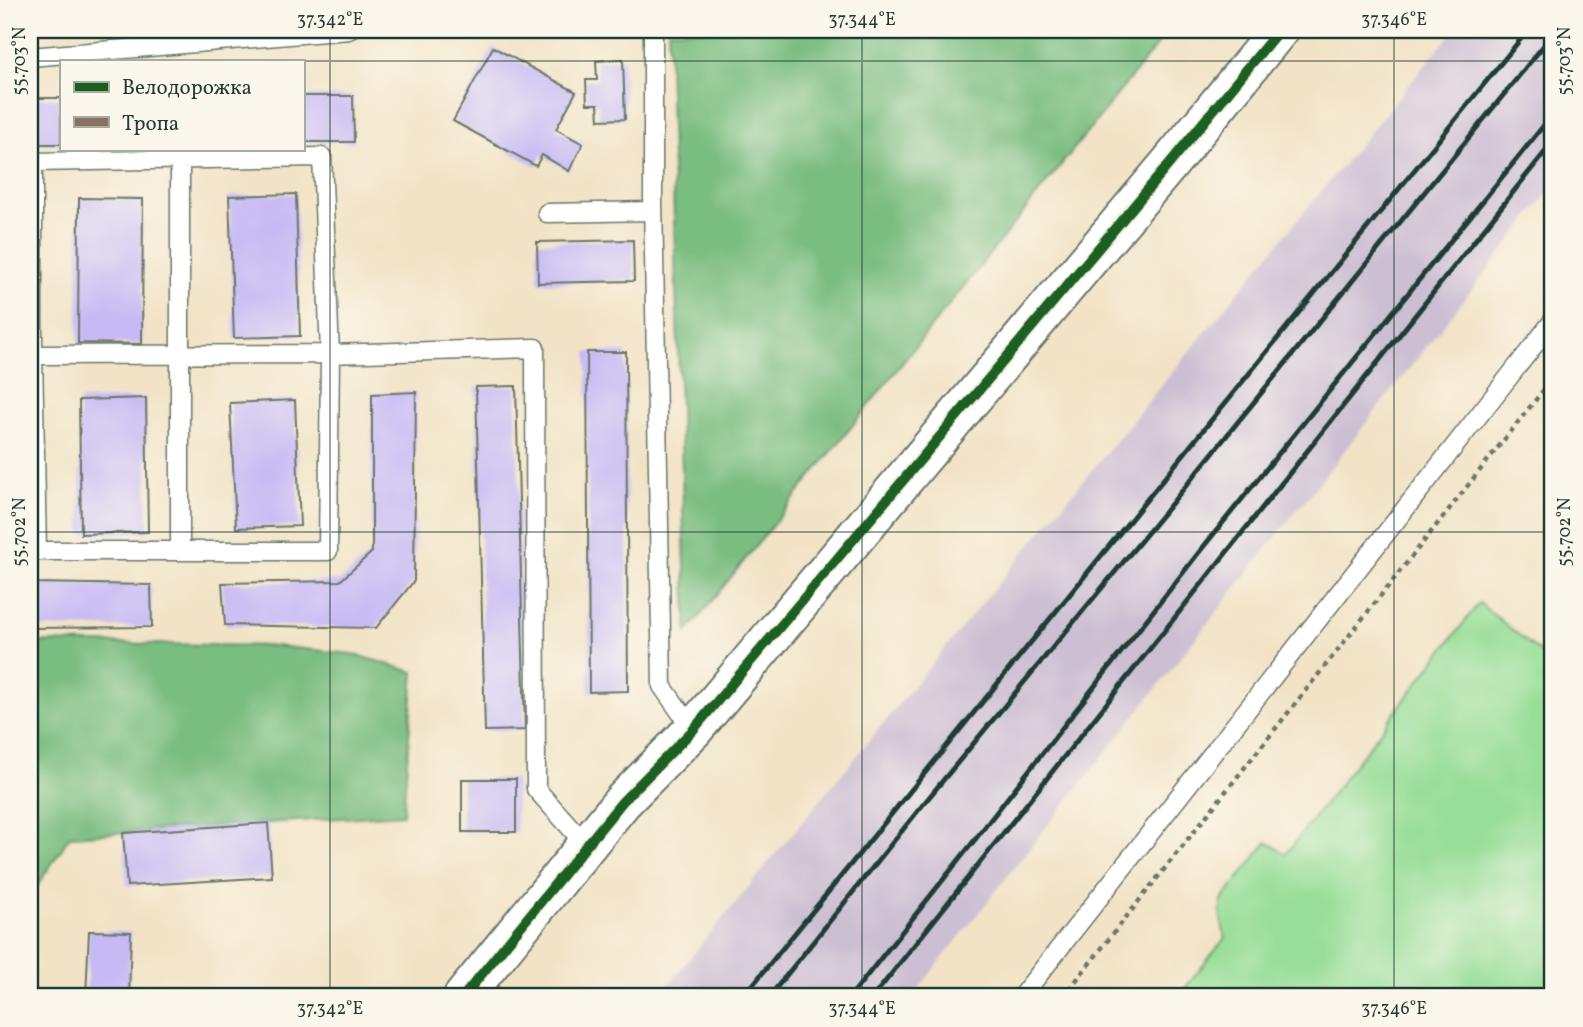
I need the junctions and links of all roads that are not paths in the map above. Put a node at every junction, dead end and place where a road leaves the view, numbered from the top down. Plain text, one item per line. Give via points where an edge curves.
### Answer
1 (349, 30) edge
2 (653, 30) edge
3 (1279, 30) edge
4 (30, 58) edge
5 (181, 154) edge
6 (653, 212) junction
7 (547, 213) dead end
8 (1553, 321) edge
9 (330, 354) junction
10 (33, 355) junction
11 (180, 355) junction
12 (180, 551) junction
13 (693, 730) junction
14 (586, 845) junction
15 (463, 997) edge
16 (1021, 997) edge

1 - 4 lane
2 - 6 lane
3 - 13 street
5 - 9 lane via 322,157
5 - 10 lane via 33,162
5 - 11 lane
6 - 7 lane
6 - 13 lane via 662,686
8 - 16 lane
9 - 11 lane
9 - 12 lane via 328,551
9 - 14 lane via 535,348 536,789
10 - 11 lane
10 - 12 lane via 37,551
11 - 12 lane
13 - 14 street
14 - 15 street

